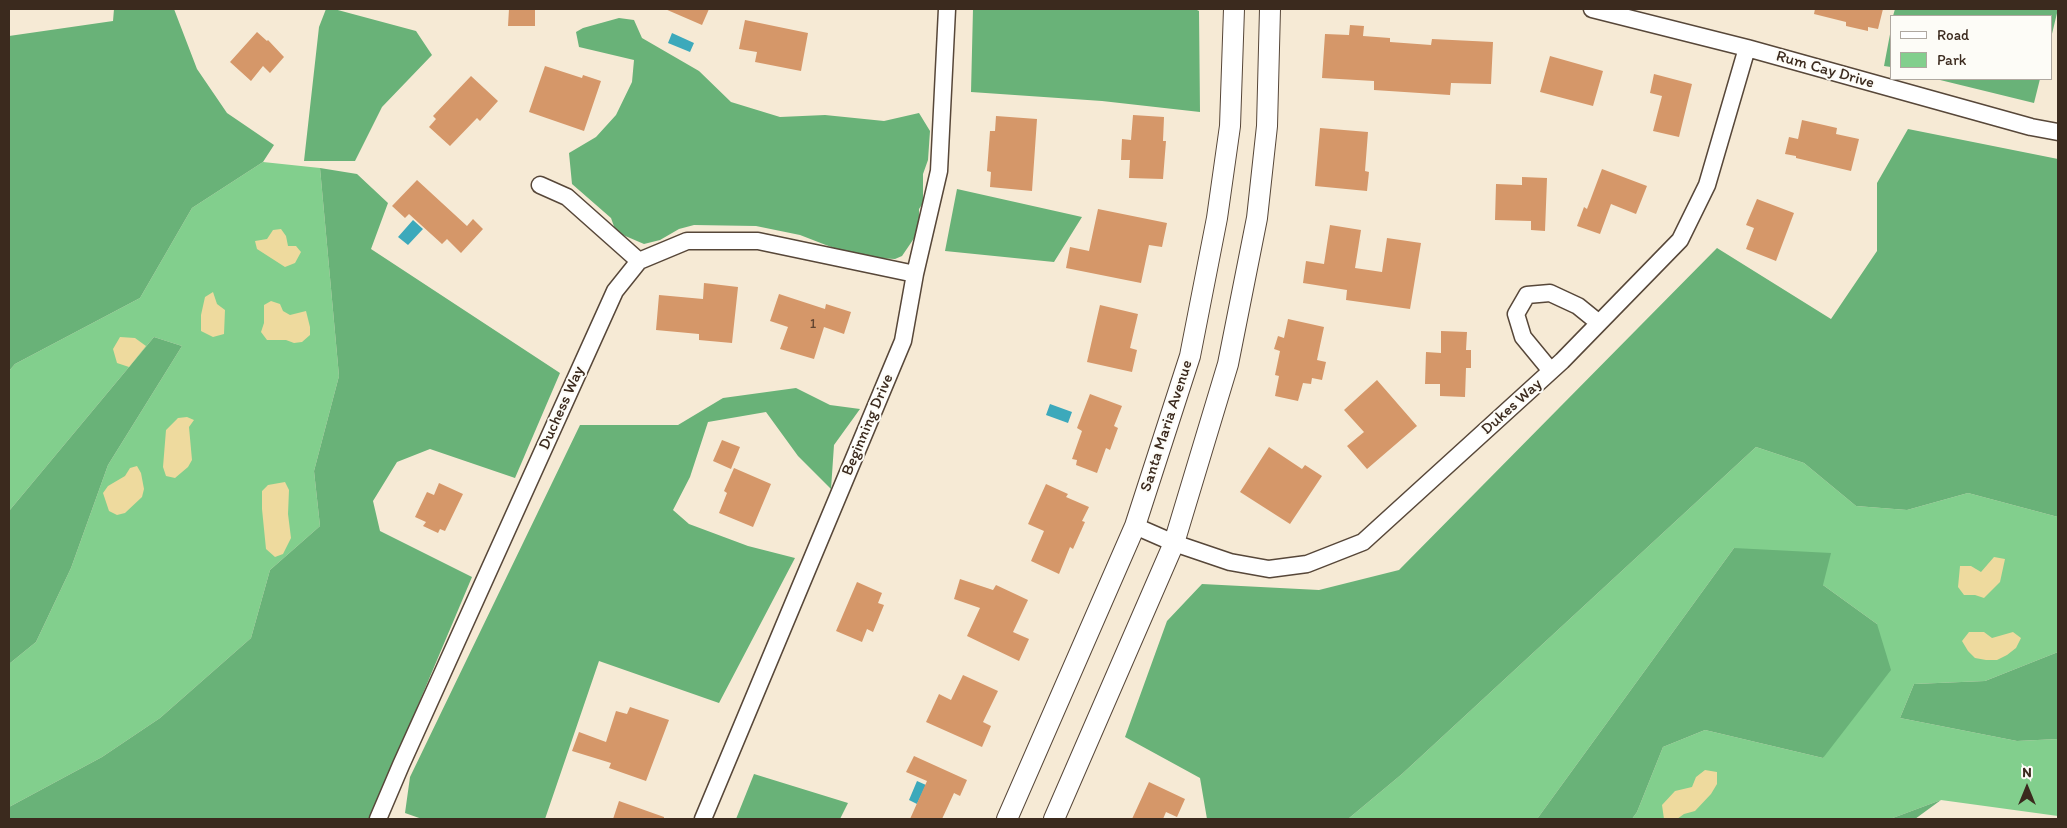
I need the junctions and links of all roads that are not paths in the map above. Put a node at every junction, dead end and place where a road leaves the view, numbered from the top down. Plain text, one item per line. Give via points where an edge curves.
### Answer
1 (947, 9) edge
2 (1234, 9) edge
3 (1270, 9) edge
4 (1592, 9) edge
5 (1747, 48) junction
6 (2058, 132) edge
7 (540, 185) dead end
8 (639, 262) junction
9 (915, 274) junction
10 (1599, 323) junction
11 (1551, 371) junction
12 (1135, 526) junction
13 (1174, 543) junction
14 (378, 819) edge
15 (703, 819) edge
16 (1008, 819) edge
17 (1054, 819) edge

1 - 9 street, Beginning Drive via 939,171
2 - 12 street, Santa Maria Avenue via 1230,126 1217,218 1190,356
3 - 13 street via 1267,126 1257,218 1228,364
4 - 5 street, Rum Cay Drive
5 - 6 street, Rum Cay Drive
5 - 10 street, Dukes Way via 1707,185 1680,240
7 - 8 street via 567,197
8 - 9 street, Duchess Way via 687,241 758,241
8 - 14 street, Duchess Way via 615,291
9 - 15 street, Beginning Drive via 903,341
10 - 11 street, Dukes Way
10 - 11 street via 1578,306 1550,293 1527,295 1516,314 1523,337
11 - 13 street, Dukes Way via 1363,542 1307,564 1269,569 1230,562
12 - 13 street, Dukes Way
12 - 16 street, Santa Maria Avenue
13 - 17 street

